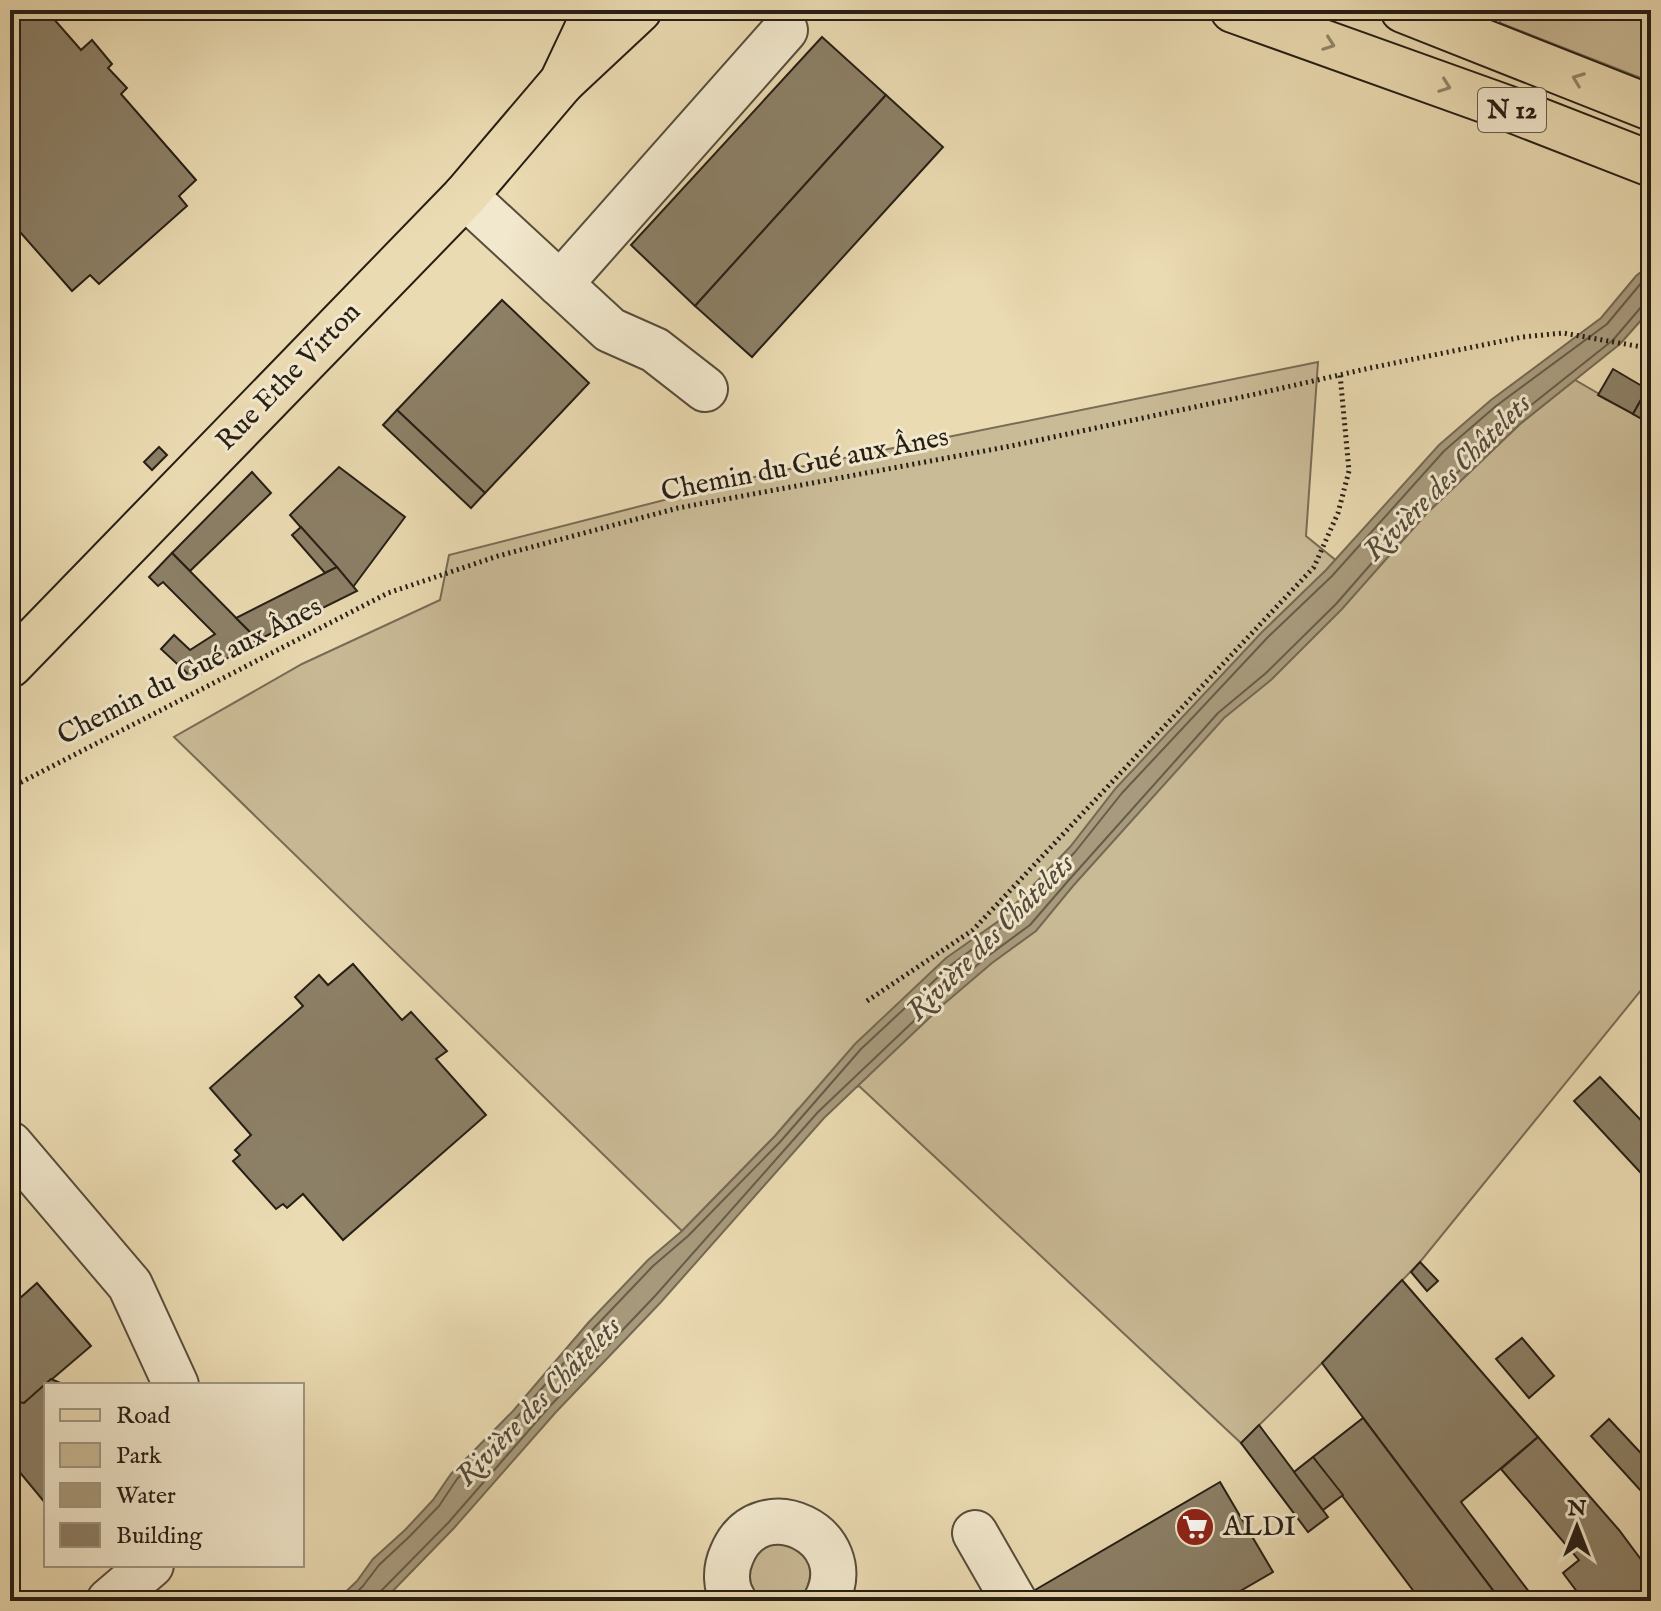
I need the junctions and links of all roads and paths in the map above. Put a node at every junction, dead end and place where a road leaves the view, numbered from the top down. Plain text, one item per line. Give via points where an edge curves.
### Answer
1 (596, 10) edge
2 (639, 10) edge
3 (1233, 10) edge
4 (1403, 10) edge
5 (785, 30) dead end
6 (562, 82) junction
7 (1651, 108) edge
8 (1651, 164) edge
9 (465, 196) junction
10 (560, 284) junction
11 (1651, 340) edge
12 (1340, 374) junction
13 (705, 389) dead end
14 (10, 665) edge
15 (10, 788) edge
16 (867, 1001) dead end
17 (10, 1144) edge
18 (175, 1383) edge
19 (975, 1533) dead end
20 (149, 1567) edge
21 (829, 1582) edge
22 (109, 1601) edge
23 (734, 1601) edge
24 (856, 1601) edge
25 (1014, 1601) edge

1 - 6 main road
2 - 6 main road
3 -> 8 main road, N 12
7 -> 4 main road, N 12
5 - 10 street
6 - 9 main road, Rue Ethe Virton
9 - 10 street
9 - 14 main road, Rue Ethe Virton
10 - 13 street via 610,330 655,350
11 - 12 path, Chemin du Gué aux Ânes via 1642,347 1563,333 1522,337
12 - 15 path, Chemin du Gué aux Ânes via 1011,446 678,508 498,556 388,593
12 - 16 path via 1349,471 1338,513 1314,567 973,930
17 - 18 street via 130,1285
19 - 25 street
20 - 22 street
21 - 23 street via 825,1547 814,1533 798,1524 763,1524 747,1532 728,1562 726,1580
21 - 24 street

